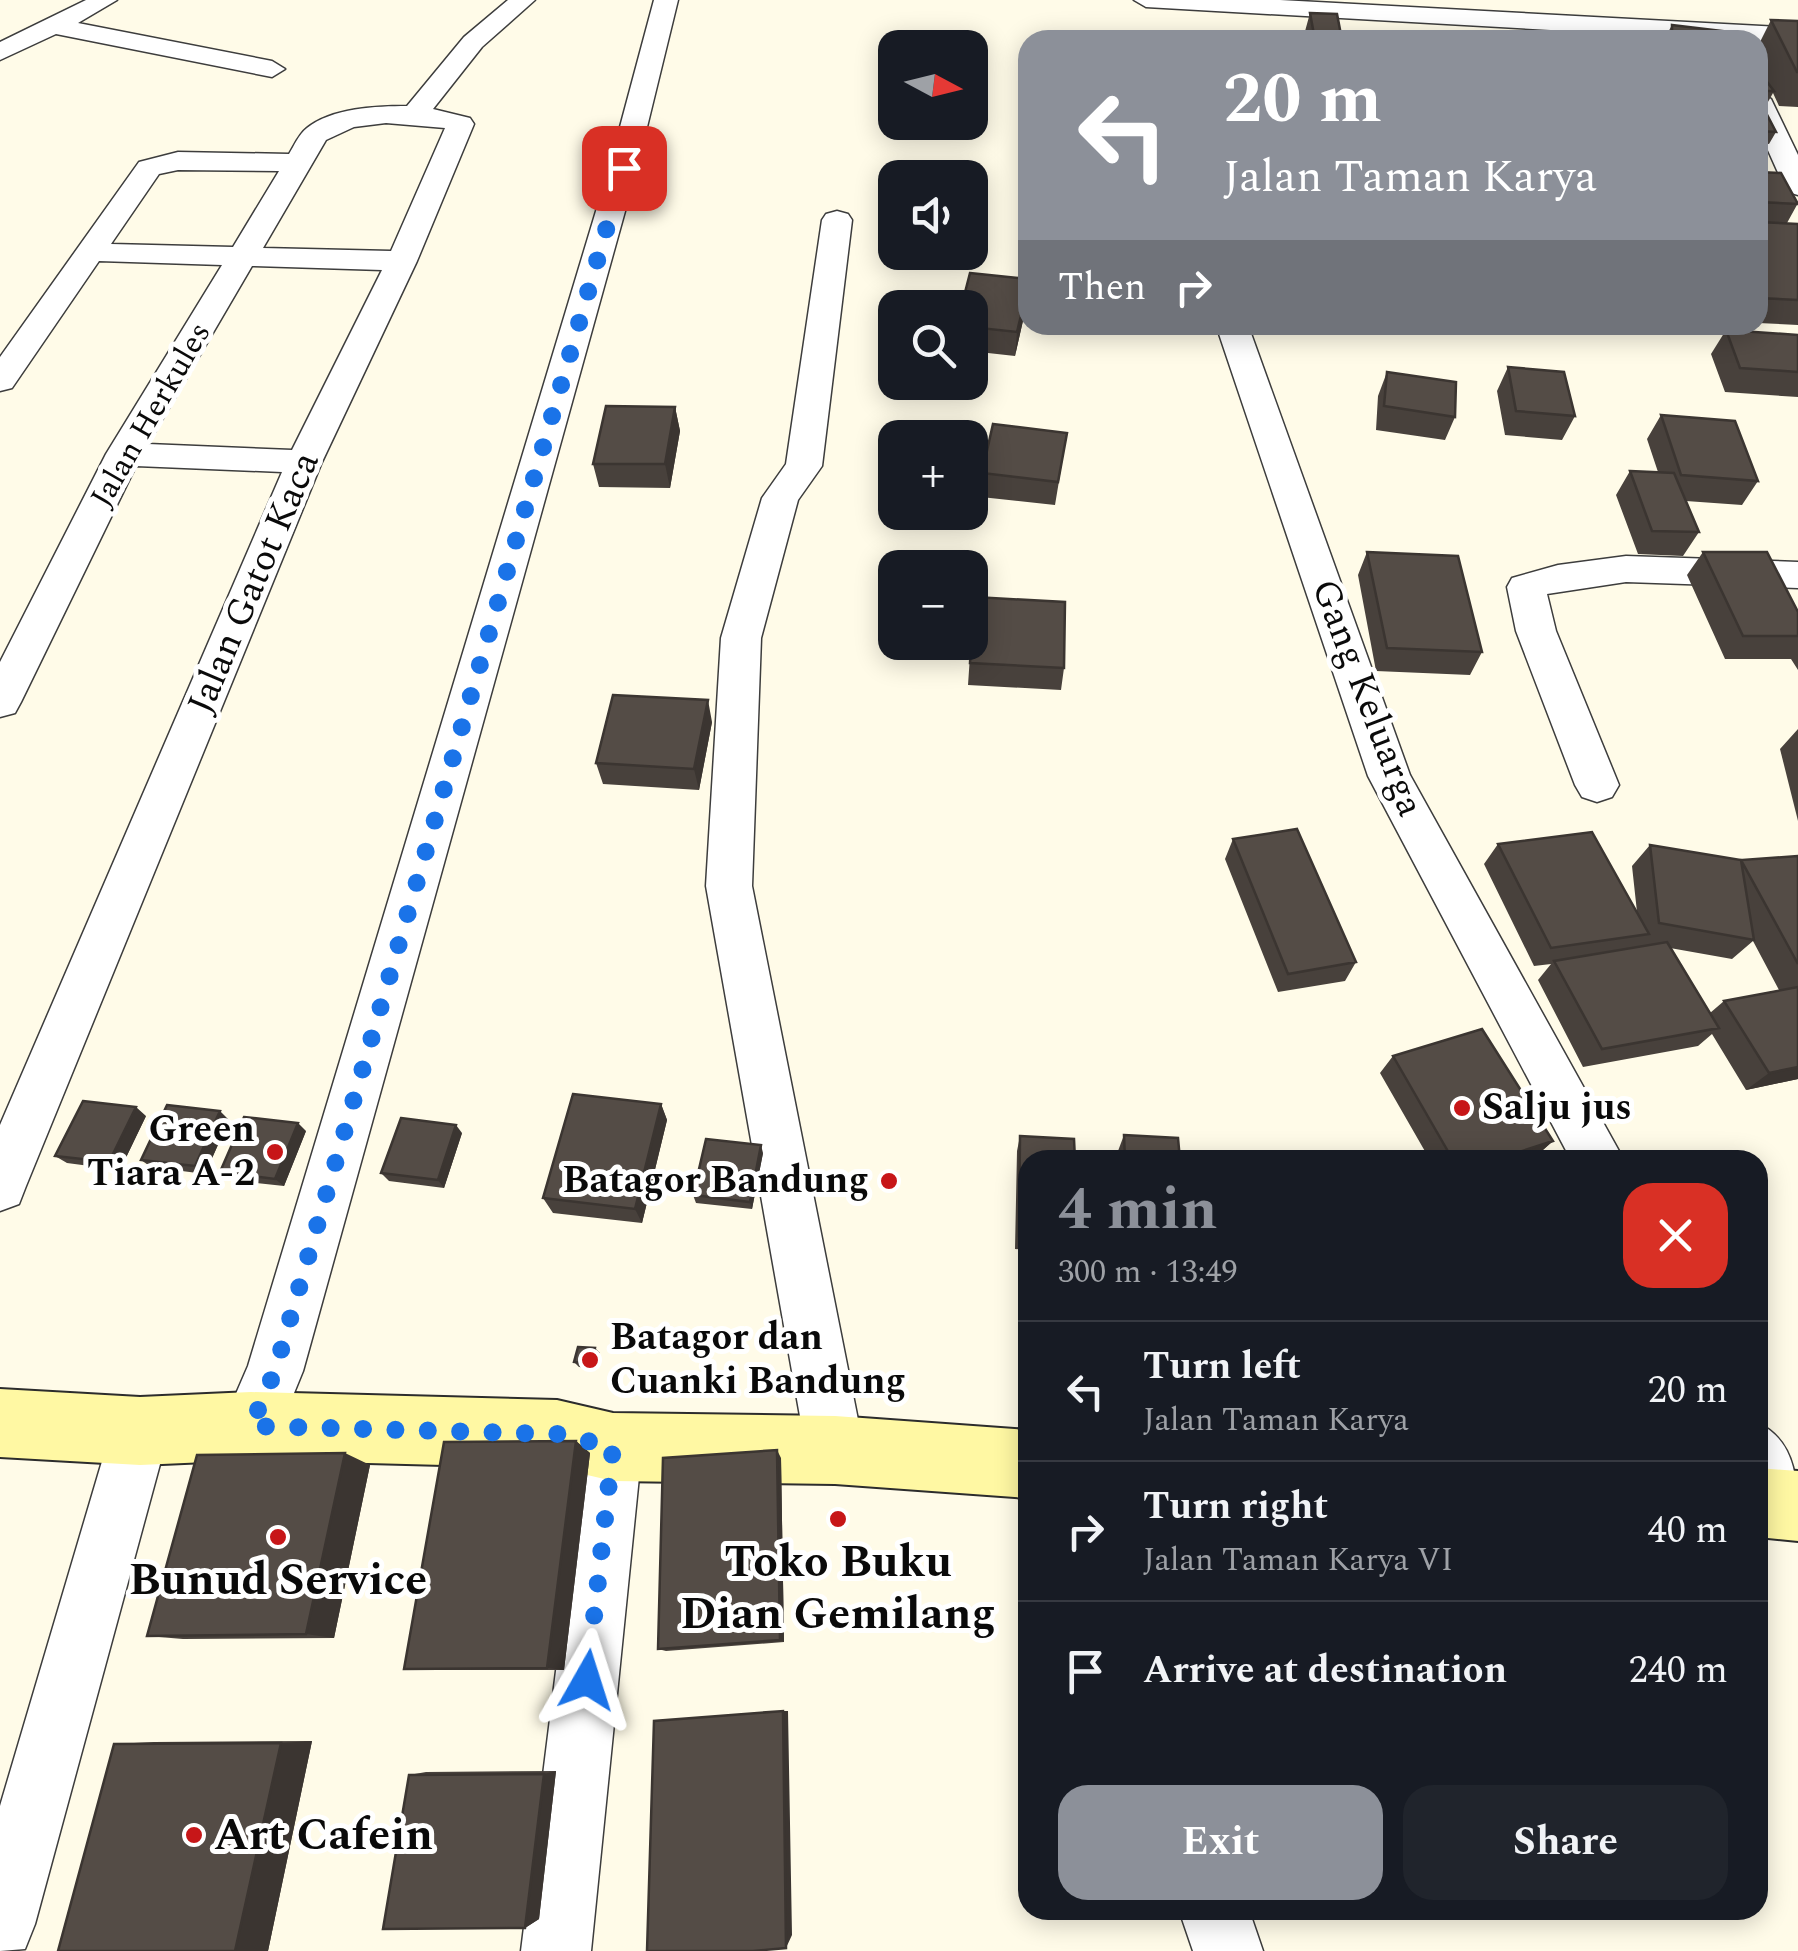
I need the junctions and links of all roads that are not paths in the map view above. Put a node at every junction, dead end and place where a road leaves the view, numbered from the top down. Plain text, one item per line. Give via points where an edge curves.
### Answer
1 (105, 0) edge
2 (522, 0) edge
3 (666, 0) edge
4 (1146, 0) edge
5 (1561, 12) edge
6 (54, 26) junction
7 (1687, 30) edge
8 (1768, 36) edge
9 (1798, 36) edge
10 (0, 52) edge
11 (272, 69) dead end
12 (414, 116) junction
13 (1768, 121) edge
14 (306, 149) junction
15 (1798, 186) edge
16 (837, 220) dead end
17 (88, 252) junction
18 (244, 256) junction
19 (402, 261) junction
20 (1235, 335) edge
21 (1, 380) edge
22 (124, 454) junction
23 (304, 462) junction
24 (1798, 575) edge
25 (20, 624) edge
26 (0, 702) edge
27 (1597, 785) dead end
28 (1593, 1150) edge
29 (0, 1186) edge
30 (0, 1423) edge
31 (251, 1426) junction
32 (140, 1431) junction
33 (613, 1447) junction
34 (835, 1450) junction
35 (1018, 1463) edge
36 (1217, 1920) edge
37 (0, 1924) edge
38 (556, 1951) edge
39 (1228, 1951) edge

1 - 6 street
2 - 12 street via 474,42
3 - 31 street via 624,168 275,1371
4 - 5 street via 1198,12
5 - 7 street
6 - 10 street
6 - 11 street
8 - 9 street
12 - 14 street, Jalan Gatot Kaca via 348,118 330,124
12 - 19 street, Jalan Gatot Kaca via 450,120 460,130
13 - 15 street
14 - 17 street via 157,164
14 - 18 street, Jalan Herkules
16 - 34 street via 804,466 780,498 741,638 729,886
17 - 18 street
17 - 21 street
18 - 19 street
18 - 22 street, Jalan Herkules
19 - 23 street, Jalan Gatot Kaca
20 - 28 street, Gang Keluarga via 1389,776
22 - 23 street
22 - 25 street, Jalan Herkules
23 - 29 street, Jalan Gatot Kaca
24 - 27 street via 1652,570 1556,576 1526,587 1536,631
25 - 26 street, Jalan Herkules
30 - 32 street
31 - 32 street
31 - 33 street via 558,1434
32 - 37 street
33 - 34 street
33 - 38 street
34 - 35 street
36 - 39 street

